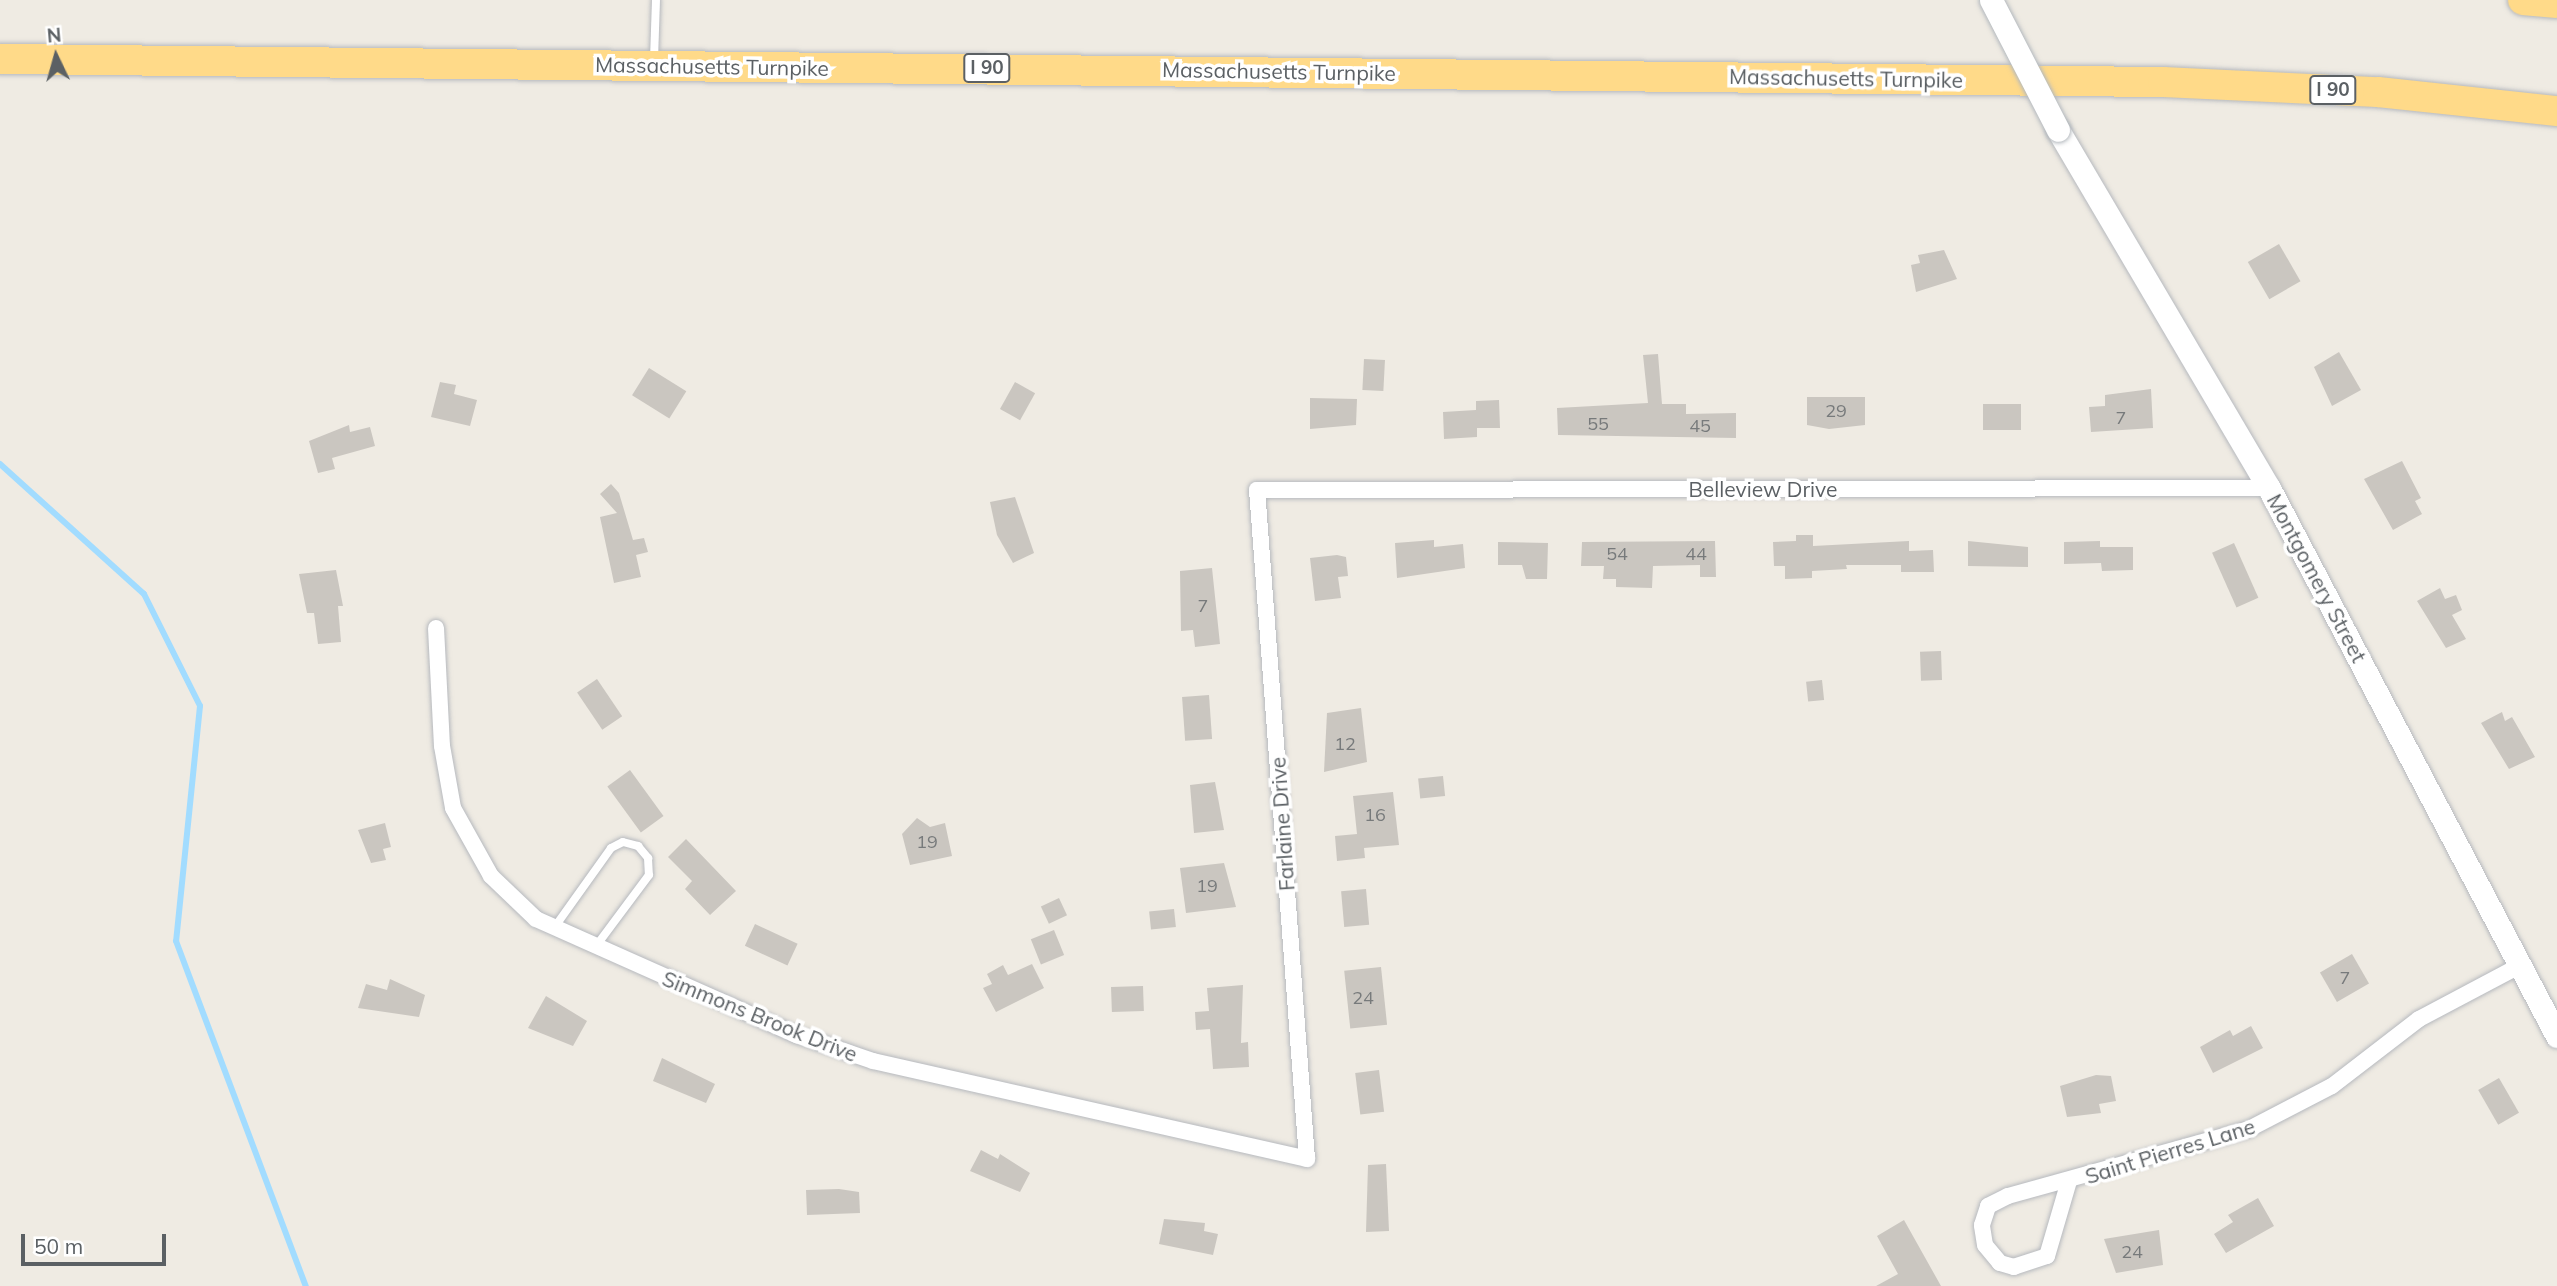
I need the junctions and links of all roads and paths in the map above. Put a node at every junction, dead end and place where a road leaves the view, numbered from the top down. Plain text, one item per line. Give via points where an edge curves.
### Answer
1 (656, 0) edge
2 (1991, 0) edge
3 (2523, 0) edge
4 (2557, 4) edge
5 (0, 59) edge
6 (654, 66) junction
7 (2557, 111) edge
8 (2269, 488) junction
9 (1257, 489) joint
10 (436, 628) dead end
11 (554, 928) junction
12 (596, 946) junction
13 (2519, 966) junction
14 (2557, 1036) edge
15 (1307, 1159) joint
16 (2069, 1181) junction

1 - 6 lane
2 - 8 main road, Montgomery Street, bridge via 2058,130
3 - 4 highway
5 - 6 highway, Massachusetts Turnpike / I 90
6 - 7 highway, Massachusetts Turnpike / I 90 via 2163,82 2378,92
8 - 9 street, Belleview Drive
8 - 13 main road, Montgomery Street
9 - 15 street, Farlaine Drive
10 - 11 street, Simmons Brook Drive via 442,746 453,808 471,847 501,889
11 - 12 street, Simmons Brook Drive
11 - 12 lane via 611,848 624,842 638,846 648,858 649,875
12 - 15 street, Simmons Brook Drive via 797,1035 873,1061
13 - 14 main road, Montgomery Street
13 - 16 street, Saint Pierres Lane via 2413,1023 2332,1086 2269,1119 2217,1141
16 - 16 street, Saint Pierres Lane via 1988,1206 1982,1225 1985,1244 2000,1263 2014,1267 2047,1256

